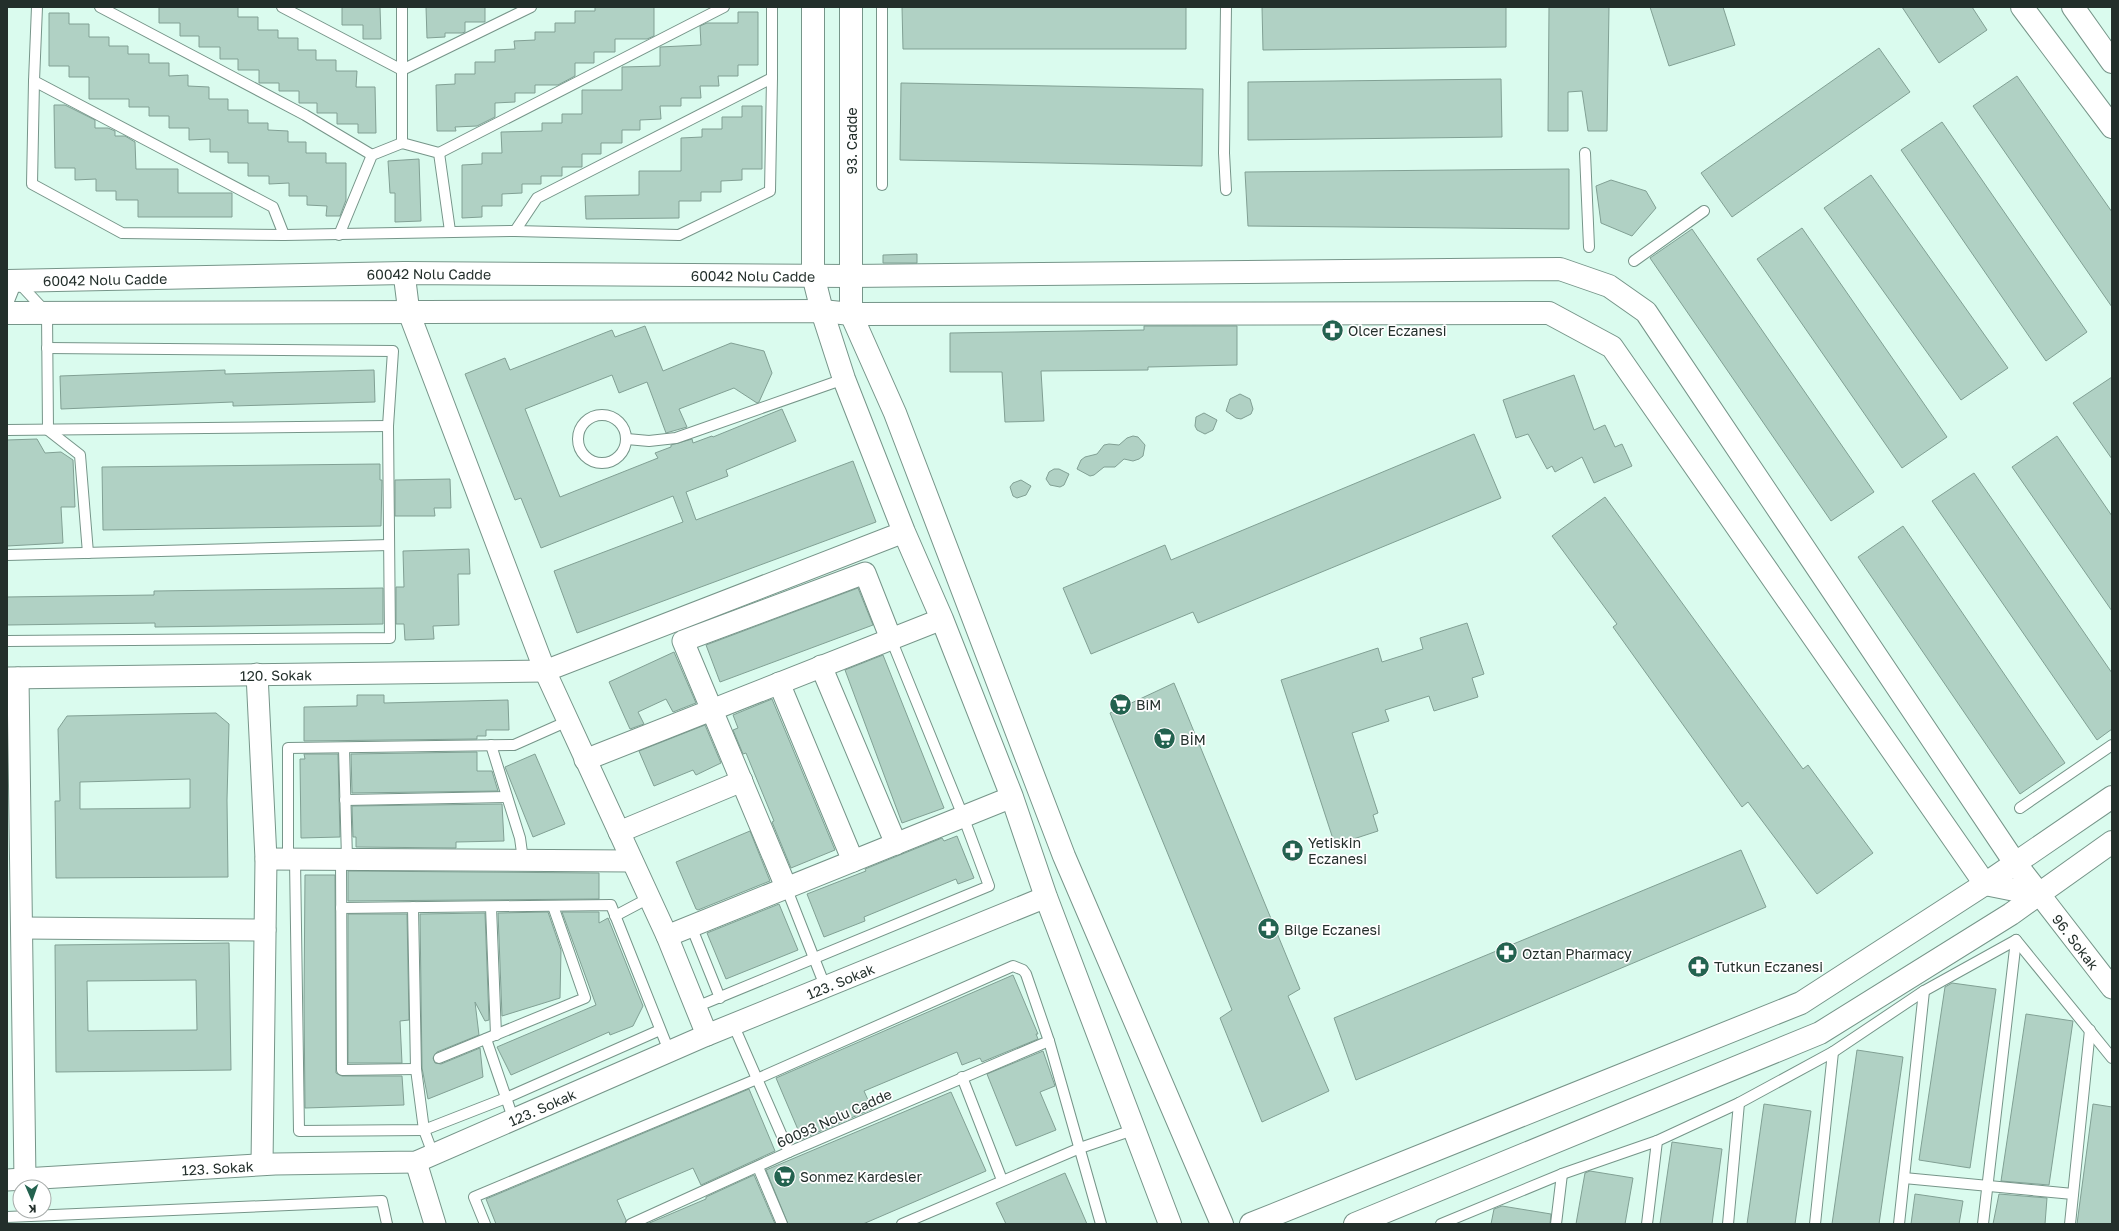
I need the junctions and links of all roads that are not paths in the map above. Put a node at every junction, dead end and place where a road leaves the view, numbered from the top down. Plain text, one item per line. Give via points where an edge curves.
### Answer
1 (37, 7) edge
2 (100, 7) edge
3 (282, 7) edge
4 (402, 7) edge
5 (531, 7) edge
6 (724, 7) edge
7 (772, 7) edge
8 (813, 7) edge
9 (851, 7) edge
10 (882, 7) edge
11 (1226, 7) edge
12 (2073, 7) edge
13 (2028, 9) edge
14 (2112, 62) edge
15 (402, 70) junction
16 (772, 78) junction
17 (34, 82) junction
18 (2112, 127) edge
19 (402, 143) junction
20 (439, 153) junction
21 (1584, 153) dead end
22 (372, 155) junction
23 (882, 185) dead end
24 (1226, 190) dead end
25 (1704, 212) dead end
26 (450, 231) junction
27 (515, 231) junction
28 (284, 235) junction
29 (339, 235) junction
30 (1589, 247) dead end
31 (1634, 261) dead end
32 (404, 273) junction
33 (813, 275) junction
34 (851, 276) junction
35 (12, 281) edge
36 (7, 306) edge
37 (822, 312) junction
38 (409, 313) junction
39 (7, 314) edge
40 (47, 314) junction
41 (851, 314) junction
42 (48, 348) junction
43 (844, 379) junction
44 (388, 426) junction
45 (7, 430) edge
46 (48, 430) junction
47 (627, 439) junction
48 (904, 532) junction
49 (389, 545) junction
50 (88, 554) junction
51 (7, 555) edge
52 (942, 619) junction
53 (891, 639) junction
54 (7, 641) edge
55 (821, 666) junction
56 (545, 671) junction
57 (257, 674) junction
58 (13, 678) edge
59 (779, 683) junction
60 (712, 710) junction
61 (568, 721) junction
62 (491, 745) junction
63 (2112, 745) edge
64 (344, 748) junction
65 (585, 760) junction
66 (742, 781) junction
67 (507, 797) junction
68 (1012, 797) junction
69 (2112, 797) edge
70 (345, 800) junction
71 (2020, 808) dead end
72 (963, 816) junction
73 (618, 832) junction
74 (2112, 842) edge
75 (896, 844) junction
76 (266, 859) junction
77 (292, 859) junction
78 (344, 859) junction
79 (523, 860) junction
80 (632, 861) junction
81 (853, 861) junction
82 (2015, 863) junction
83 (1985, 884) junction
84 (786, 887) junction
85 (2040, 894) junction
86 (1046, 897) junction
87 (649, 898) junction
88 (553, 906) junction
89 (413, 907) junction
90 (490, 907) junction
91 (341, 908) junction
92 (615, 916) junction
93 (691, 926) junction
94 (23, 928) junction
95 (265, 930) junction
96 (667, 936) junction
97 (2016, 940) junction
98 (815, 960) junction
99 (825, 986) junction
100 (2112, 988) edge
101 (1924, 991) junction
102 (720, 998) junction
103 (696, 1007) junction
104 (733, 1024) junction
105 (660, 1030) junction
106 (2090, 1030) junction
107 (707, 1035) junction
108 (491, 1037) junction
109 (1049, 1041) junction
110 (669, 1051) junction
111 (1833, 1052) junction
112 (439, 1058) dead end
113 (2112, 1058) edge
114 (416, 1069) junction
115 (962, 1077) junction
116 (757, 1079) junction
117 (506, 1098) junction
118 (1739, 1104) junction
119 (513, 1118) junction
120 (424, 1130) junction
121 (1134, 1130) junction
122 (1657, 1141) junction
123 (1080, 1148) junction
124 (789, 1152) junction
125 (424, 1158) junction
126 (262, 1164) junction
127 (758, 1167) junction
128 (1562, 1174) junction
129 (1904, 1178) junction
130 (16, 1179) edge
131 (31, 1179) edge
132 (1002, 1180) junction
133 (1987, 1186) junction
134 (2073, 1194) junction
135 (1464, 1219) edge
136 (13, 1220) edge
137 (387, 1224) edge
138 (435, 1224) edge
139 (485, 1224) edge
140 (631, 1224) edge
141 (782, 1224) edge
142 (902, 1224) edge
143 (1101, 1224) edge
144 (1170, 1224) edge
145 (1222, 1224) edge
146 (1250, 1224) edge
147 (1355, 1224) edge
148 (1440, 1224) edge
149 (1556, 1224) edge
150 (1647, 1224) edge
151 (1728, 1224) edge
152 (1815, 1224) edge
153 (1899, 1224) edge
154 (1983, 1224) edge
155 (2070, 1224) edge

1 - 17 lane
2 - 22 lane via 305,115
3 - 15 lane
4 - 15 lane
5 - 15 lane
6 - 20 lane
7 - 16 lane
8 - 33 street
9 - 34 street, 93. Cadde
10 - 23 lane
11 - 24 lane
12 - 14 street
13 - 18 street
15 - 19 lane
16 - 27 lane via 537,198
16 - 27 lane via 770,191 679,235
17 - 28 lane via 273,207
17 - 28 lane via 32,184 122,233
19 - 20 lane
19 - 22 lane
20 - 26 lane
21 - 30 lane
22 - 29 lane
25 - 31 lane
26 - 27 lane
26 - 29 lane
28 - 29 lane
32 - 33 street, 60042 Nolu Cadde
32 - 35 street, 60042 Nolu Cadde
32 - 38 street
33 - 34 street, 60042 Nolu Cadde
33 - 37 street
34 - 41 street, 93. Cadde
34 - 82 street, 60042 Nolu Cadde via 1560,269 1609,286 1646,312
35 - 36 lane
35 - 40 lane
37 - 38 street
37 - 41 street
37 - 43 street
38 - 40 street
38 - 56 street
39 - 40 street
40 - 42 lane
41 - 83 street via 1549,313 1612,347
41 - 145 street via 895,413 1064,856
42 - 44 lane via 393,351
42 - 46 lane
43 - 47 lane via 676,438 649,441
43 - 48 street
44 - 46 lane
44 - 49 lane
45 - 46 lane
46 - 50 lane via 80,455
47 - 47 lane via 622,425 604,415 584,422 578,435 579,449 588,460 602,464 619,457
48 - 52 street
48 - 56 street
49 - 50 lane
49 - 54 lane via 390,638
50 - 51 lane
52 - 53 street
52 - 68 street
53 - 55 street
53 - 60 street via 864,573 683,641
53 - 72 lane
55 - 59 street
55 - 75 street
56 - 57 street, 120. Sokak
56 - 61 street
57 - 58 street, 120. Sokak
57 - 76 street
58 - 94 street
59 - 60 street
59 - 81 street
60 - 65 street
60 - 66 street
61 - 62 lane via 514,745
61 - 65 street
62 - 64 lane
62 - 67 lane
63 - 71 lane
64 - 70 lane
64 - 77 lane via 288,748
65 - 73 street
66 - 73 street
66 - 84 street
67 - 70 lane
67 - 79 lane via 520,838
68 - 72 street
68 - 86 street
69 - 82 street
70 - 78 lane
72 - 75 street
72 - 98 lane via 989,886
73 - 80 street
74 - 85 street
75 - 81 street
76 - 77 street
76 - 95 street
77 - 78 street
77 - 120 lane via 298,1132
78 - 79 street
78 - 91 lane
79 - 80 street
80 - 87 street
81 - 84 street
82 - 83 street
82 - 85 street, 60042 Nolu Cadde
83 - 85 street
83 - 146 street via 1801,1003
84 - 93 street
84 - 98 lane
85 - 100 street, 96. Sokak
85 - 147 street via 1820,1033
86 - 99 street, 123. Sokak
86 - 121 street
87 - 92 lane
87 - 96 street
88 - 90 lane
88 - 92 lane via 611,905
88 - 108 lane via 585,998
89 - 90 lane
89 - 91 lane
89 - 114 lane
90 - 108 lane
91 - 114 lane via 342,1070
92 - 105 lane
93 - 96 street
93 - 102 lane
94 - 95 street
94 - 130 street
95 - 126 street
96 - 103 street
97 - 101 lane
97 - 106 lane
97 - 133 lane
98 - 99 lane
98 - 102 lane
99 - 104 street, 123. Sokak
101 - 111 lane
101 - 129 lane
102 - 103 lane
103 - 107 street
104 - 107 street, 123. Sokak
104 - 116 lane
105 - 110 lane
105 - 117 lane
106 - 113 lane
106 - 134 lane
107 - 110 street, 123. Sokak
108 - 112 lane
108 - 117 lane
109 - 115 lane, 60093 Nolu Cadde
109 - 116 lane via 1026,974 1013,966
109 - 123 lane
110 - 119 street, 123. Sokak
111 - 118 lane
111 - 152 lane
114 - 120 lane
115 - 124 lane, 60093 Nolu Cadde
115 - 132 lane
116 - 124 lane
116 - 139 lane via 474,1197
117 - 119 lane
117 - 120 lane
118 - 122 lane
118 - 151 lane
119 - 125 street, 123. Sokak
120 - 125 lane
121 - 123 lane
121 - 144 street
122 - 128 lane
122 - 150 lane
123 - 132 lane
123 - 143 lane
124 - 127 lane, 60093 Nolu Cadde
125 - 126 street, 123. Sokak
125 - 138 street
126 - 131 street, 123. Sokak
127 - 140 lane, 60093 Nolu Cadde
127 - 141 lane
128 - 135 lane
128 - 149 lane
129 - 133 lane
129 - 153 lane
132 - 142 lane
133 - 134 lane
133 - 154 lane
134 - 155 lane
135 - 148 lane
136 - 137 lane via 382,1201

